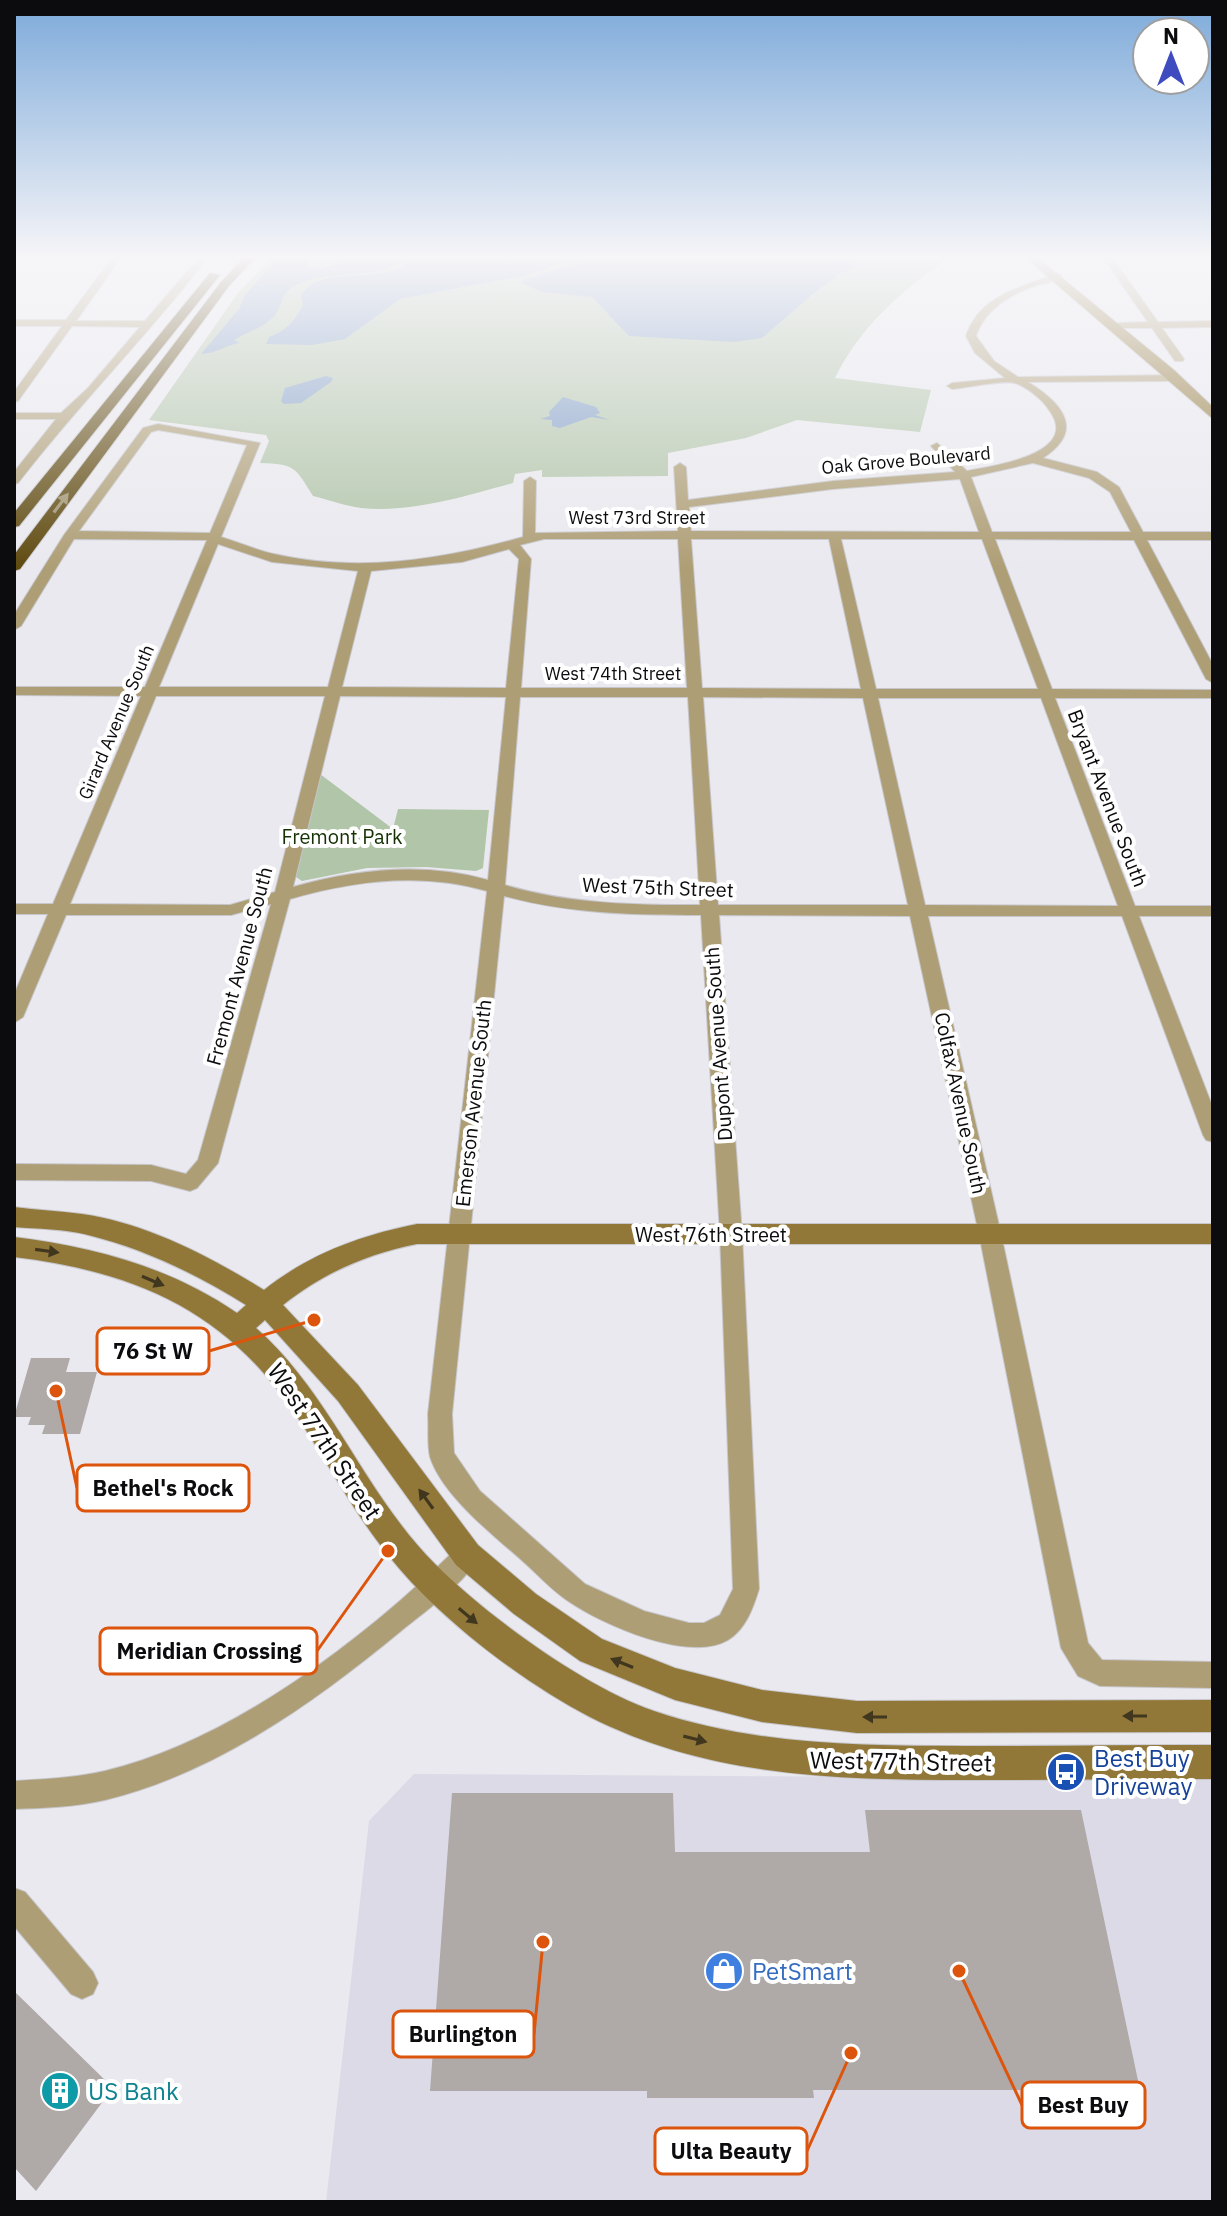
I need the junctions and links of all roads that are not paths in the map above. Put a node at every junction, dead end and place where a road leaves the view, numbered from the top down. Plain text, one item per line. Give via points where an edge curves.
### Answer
1 (40, 362) edge
2 (115, 362) edge
3 (143, 362) edge
4 (166, 362) edge
5 (990, 362) edge
6 (1158, 362) edge
7 (1177, 378) junction
8 (1014, 380) junction
9 (952, 386) dead end
10 (14, 399) edge
11 (1213, 415) edge
12 (14, 416) edge
13 (64, 416) junction
14 (937, 446) dead end
15 (1033, 459) junction
16 (680, 467) dead end
17 (18, 468) edge
18 (964, 475) junction
19 (14, 480) edge
20 (530, 481) dead end
21 (682, 504) junction
22 (14, 523) edge
23 (70, 535) junction
24 (684, 535) junction
25 (834, 535) junction
26 (987, 536) junction
27 (1138, 536) junction
28 (1213, 536) edge
29 (215, 538) junction
30 (521, 541) junction
31 (14, 566) edge
32 (365, 568) junction
33 (14, 626) edge
34 (1213, 679) edge
35 (14, 691) edge
36 (150, 692) junction
37 (334, 693) junction
38 (515, 693) junction
39 (695, 693) junction
40 (870, 693) junction
41 (1045, 693) junction
42 (1213, 694) edge
43 (496, 888) junction
44 (282, 897) junction
45 (14, 909) edge
46 (59, 909) junction
47 (918, 911) junction
48 (1128, 911) junction
49 (1213, 911) edge
50 (710, 912) junction
51 (14, 1017) edge
52 (1213, 1135) edge
53 (14, 1172) edge
54 (14, 1217) edge
55 (459, 1233) junction
56 (731, 1234) junction
57 (990, 1234) junction
58 (1213, 1234) edge
59 (14, 1247) edge
60 (264, 1303) junction
61 (237, 1330) junction
62 (467, 1555) junction
63 (436, 1588) junction
64 (735, 1620) joint
65 (1213, 1675) edge
66 (1213, 1716) edge
67 (1213, 1762) edge
68 (14, 1795) edge
69 (14, 1903) edge
70 (82, 1983) dead end

1 - 10 street
2 - 13 street
3 - 22 highway
31 -> 4 highway
5 - 8 street, Oak Grove Boulevard
6 - 7 street
7 - 8 street
7 - 11 street
8 - 9 street
8 - 15 street, Oak Grove Boulevard via 1052,406 1062,425 1057,443
12 - 13 street
13 - 17 street
14 - 18 street
15 - 18 street, Oak Grove Boulevard
15 - 27 street via 1093,475 1110,485
16 - 21 street, Dupont Avenue South
17 - 19 street
18 - 21 street, Oak Grove Boulevard via 837,484
18 - 26 street, Bryant Avenue South
20 - 30 street, Emerson Avenue South
21 - 24 street, Dupont Avenue South
23 - 29 street, West 73rd Street
23 - 29 street, Girard Avenue South via 150,428 254,443
23 - 33 street
24 - 25 street, West 73rd Street
24 - 30 street, West 73rd Street
24 - 39 street, Dupont Avenue South
25 - 26 street, West 73rd Street
25 - 40 street, Colfax Avenue South
26 - 27 street, West 73rd Street
26 - 41 street, Bryant Avenue South
27 - 28 street, West 73rd Street
27 - 34 street
29 - 32 street, West 73rd Street via 272,558
29 - 36 street, Girard Avenue South
30 - 32 street, West 73rd Street via 431,563
30 - 38 street, Emerson Avenue South via 525,559
32 - 37 street, Fremont Avenue South
35 - 36 street, West 74th Street
36 - 37 street, West 74th Street
36 - 46 street, Girard Avenue South
37 - 38 street, West 74th Street
37 - 44 street, Fremont Avenue South
38 - 39 street, West 74th Street
38 - 43 street, Emerson Avenue South
39 - 40 street, West 74th Street
39 - 50 street, Dupont Avenue South
40 - 41 street, West 74th Street
40 - 47 street, Colfax Avenue South
41 - 42 street, West 74th Street
41 - 48 street, Bryant Avenue South
43 - 44 street, West 75th Street via 458,877 393,875 326,883
43 - 50 street, West 75th Street via 585,907
43 - 55 street, Emerson Avenue South
44 - 46 street, West 75th Street via 209,911
44 - 53 street, Fremont Avenue South via 208,1163 190,1183 151,1173
45 - 46 street, West 75th Street
46 - 51 street, Girard Avenue South
47 - 48 street, West 75th Street
47 - 50 street, West 75th Street
47 - 57 street, Colfax Avenue South
48 - 49 street, West 75th Street
48 - 52 street, Bryant Avenue South
50 - 56 street, Dupont Avenue South
54 - 60 street, West 77th Street via 85,1224 149,1243 207,1268
55 - 56 street, West 76th Street
55 - 60 street, West 76th Street via 395,1238 356,1249 302,1275
55 - 64 street, Emerson Avenue South via 440,1414 442,1455 471,1499 591,1602 673,1635 694,1638
56 - 57 street, West 76th Street
56 - 64 street, Dupont Avenue South via 746,1589
57 - 58 street, West 76th Street
57 - 65 street, Colfax Avenue South via 1079,1659 1112,1675
59 -> 61 street, West 77th Street via 80,1256 128,1270 177,1291
60 - 61 street, West 76th Street
62 -> 60 street, West 77th Street via 348,1393
61 - 63 street, West 77th Street via 282,1375 385,1528
62 - 63 street
66 -> 62 street, West 77th Street via 857,1717 762,1706 675,1684 591,1650
63 -> 67 street, West 77th Street via 474,1622 605,1707 683,1737 773,1758 856,1763
63 - 68 street via 306,1691 204,1748 115,1783
69 - 70 street

